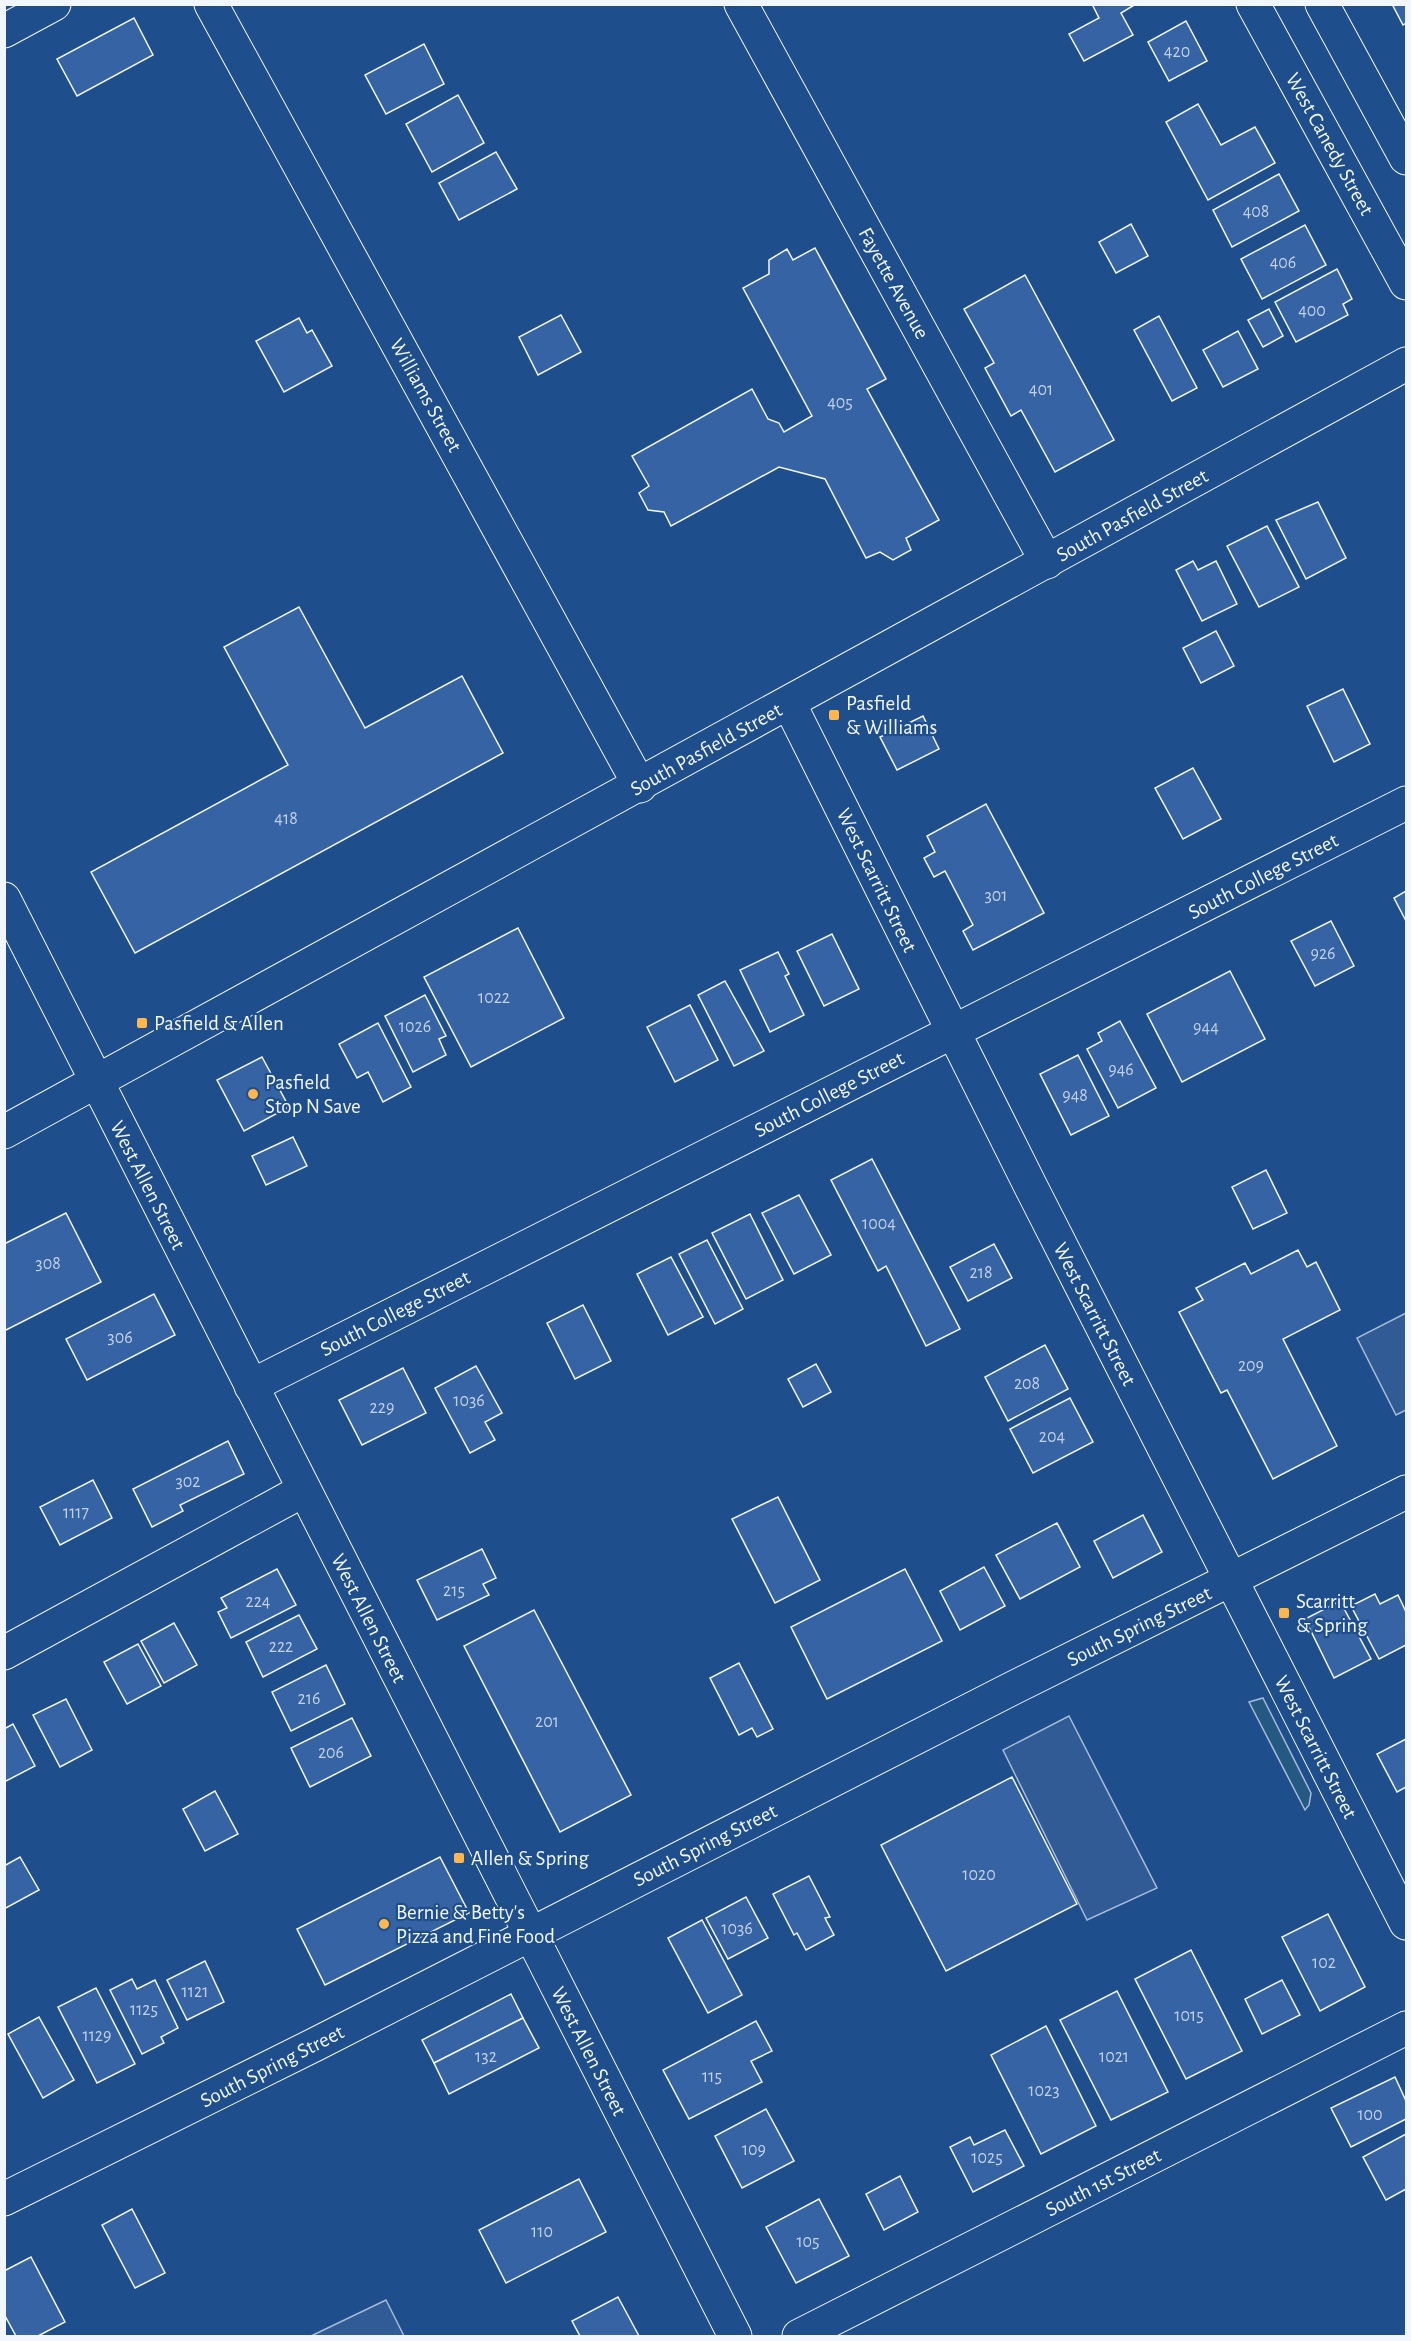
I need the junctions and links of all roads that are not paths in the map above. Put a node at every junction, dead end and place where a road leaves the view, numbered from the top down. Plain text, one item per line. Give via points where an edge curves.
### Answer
1 (54, 4) edge
2 (211, 4) edge
3 (741, 4) edge
4 (1253, 4) edge
5 (1322, 4) edge
6 (4, 31) edge
7 (1407, 158) edge
8 (1407, 283) edge
9 (1407, 364) edge
10 (1047, 562) junction
11 (789, 703) junction
12 (640, 786) junction
13 (1407, 803) edge
14 (4, 899) edge
15 (953, 1032) junction
16 (96, 1081) junction
17 (4, 1132) edge
18 (251, 1386) junction
19 (304, 1490) junction
20 (1407, 1492) edge
21 (1231, 1581) junction
22 (4, 1653) edge
23 (1407, 1923) edge
24 (530, 1934) junction
25 (1407, 2028) edge
26 (4, 2199) edge
27 (735, 2337) edge
28 (799, 2337) edge

1 - 6 street
2 - 12 street, Williams Street
3 - 10 street, Fayette Avenue
4 - 8 street, West Canedy Street
5 - 7 street
9 - 10 street, South Pasfield Street
10 - 11 street, South Pasfield Street
11 - 12 street, South Pasfield Street
11 - 15 street, West Scarritt Street
12 - 16 street, South Pasfield Street
13 - 15 street, South College Street
14 - 16 street, West Allen Street
15 - 18 street, South College Street
15 - 21 street, West Scarritt Street
16 - 17 street, South Pasfield Street
16 - 18 street, West Allen Street
18 - 19 street, West Allen Street
19 - 22 street
19 - 24 street, West Allen Street
20 - 21 street, South Spring Street
21 - 23 street, West Scarritt Street
21 - 24 street, South Spring Street
24 - 26 street, South Spring Street
24 - 27 street, West Allen Street
25 - 28 street, South 1st Street

